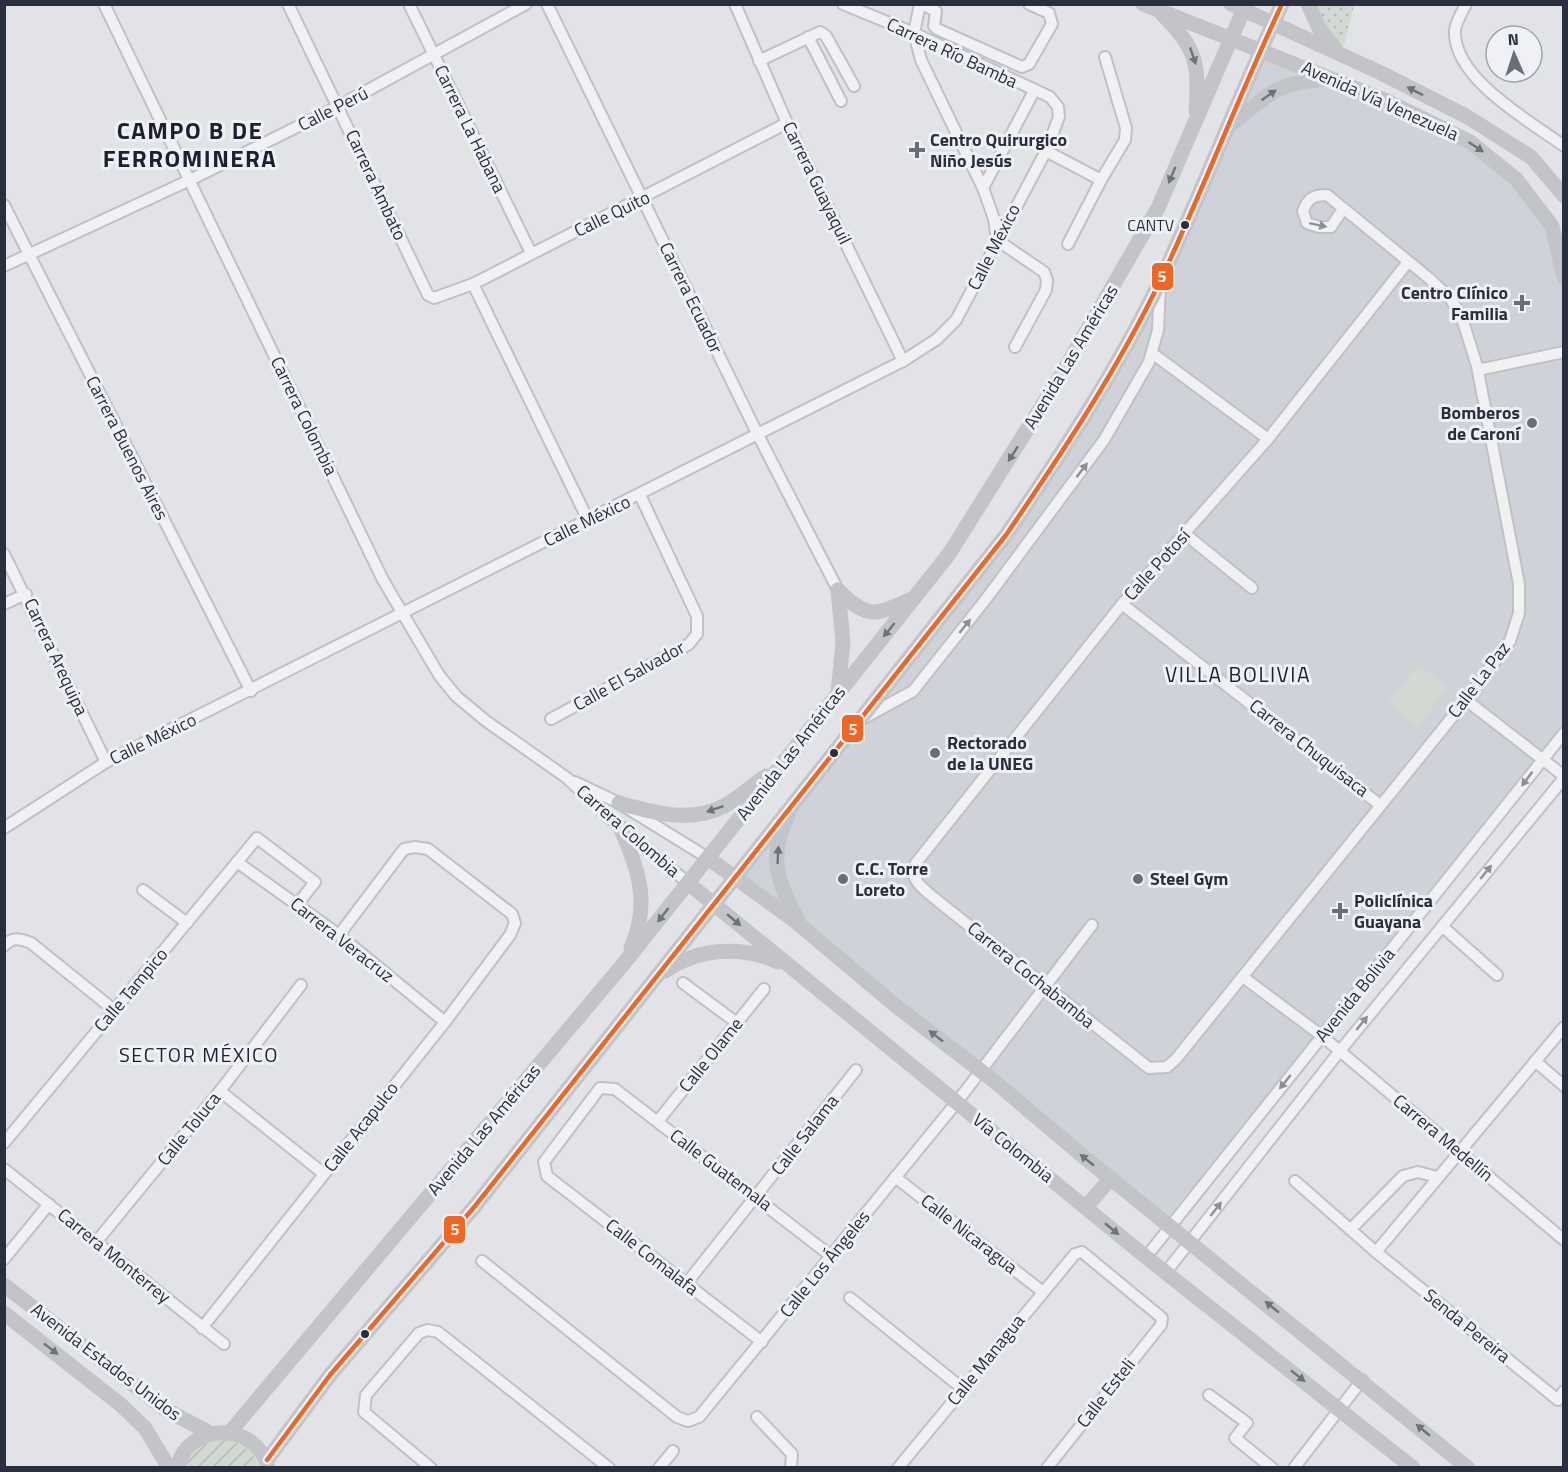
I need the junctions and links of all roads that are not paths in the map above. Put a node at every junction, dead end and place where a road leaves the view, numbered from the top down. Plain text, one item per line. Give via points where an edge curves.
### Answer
1 (104, 4) edge
2 (288, 4) edge
3 (409, 4) edge
4 (526, 4) edge
5 (547, 4) edge
6 (735, 4) edge
7 (843, 4) edge
8 (921, 4) edge
9 (1029, 4) edge
10 (1282, 4) edge
11 (1308, 4) edge
12 (1466, 4) edge
13 (1240, 6) edge
14 (1151, 7) edge
15 (1273, 23) junction
16 (914, 33) junction
17 (808, 37) junction
18 (1231, 38) junction
19 (1261, 50) junction
20 (434, 56) junction
21 (1105, 57) dead end
22 (1343, 57) junction
23 (759, 61) junction
24 (1331, 78) junction
25 (854, 86) dead end
26 (1034, 91) junction
27 (841, 101) dead end
28 (339, 106) junction
29 (1058, 107) joint
30 (1195, 122) junction
31 (787, 123) junction
32 (1224, 131) junction
33 (1563, 146) edge
34 (1046, 151) junction
35 (190, 180) junction
36 (1101, 180) junction
37 (983, 188) junction
38 (1563, 196) edge
39 (643, 199) junction
40 (4, 205) edge
41 (1343, 209) dead end
42 (997, 240) junction
43 (1068, 244) dead end
44 (531, 253) junction
45 (29, 255) junction
46 (1408, 262) junction
47 (4, 266) edge
48 (1563, 277) edge
49 (1160, 280) junction
50 (473, 284) junction
51 (434, 298) joint
52 (1014, 347) dead end
53 (1563, 352) edge
54 (1152, 353) junction
55 (903, 361) junction
56 (1478, 370) junction
57 (758, 433) junction
58 (1268, 438) junction
59 (640, 495) junction
60 (588, 520) junction
61 (1185, 534) junction
62 (4, 554) edge
63 (1252, 588) dead end
64 (838, 590) junction
65 (26, 594) junction
66 (916, 597) junction
67 (4, 604) edge
68 (1122, 604) junction
69 (402, 612) junction
70 (251, 691) junction
71 (838, 693) junction
72 (1466, 700) junction
73 (551, 719) dead end
74 (861, 719) junction
75 (1563, 733) edge
76 (1542, 759) junction
77 (105, 762) junction
78 (781, 766) junction
79 (1563, 777) edge
80 (567, 778) junction
81 (798, 796) junction
82 (619, 803) junction
83 (1380, 805) junction
84 (620, 827) junction
85 (4, 828) edge
86 (708, 858) junction
87 (237, 862) junction
88 (912, 872) joint
89 (734, 876) junction
90 (688, 883) junction
91 (143, 890) dead end
92 (297, 904) junction
93 (714, 904) junction
94 (187, 923) junction
95 (1092, 925) dead end
96 (1443, 927) junction
97 (802, 928) junction
98 (339, 935) junction
99 (4, 946) edge
100 (625, 963) junction
101 (794, 969) junction
102 (1497, 975) dead end
103 (1243, 977) junction
104 (655, 978) junction
105 (683, 983) dead end
106 (301, 985) dead end
107 (1045, 985) junction
108 (764, 989) dead end
109 (114, 1010) junction
110 (445, 1022) junction
111 (737, 1023) junction
112 (1563, 1027) edge
113 (1322, 1036) junction
114 (1339, 1052) junction
115 (1534, 1061) junction
116 (1158, 1069) joint
117 (856, 1070) dead end
118 (981, 1071) junction
119 (1563, 1086) edge
120 (220, 1091) junction
121 (957, 1102) junction
122 (658, 1121) junction
123 (4, 1143) edge
124 (1458, 1151) junction
125 (4, 1169) edge
126 (544, 1170) joint
127 (324, 1174) junction
128 (896, 1177) junction
129 (1437, 1177) junction
130 (1111, 1178) junction
131 (1295, 1181) dead end
132 (756, 1196) junction
133 (48, 1204) junction
134 (1086, 1207) junction
135 (1170, 1227) junction
136 (1351, 1229) junction
137 (1563, 1240) edge
138 (97, 1241) junction
139 (1190, 1242) junction
140 (1376, 1252) junction
141 (831, 1256) junction
142 (1146, 1257) junction
143 (4, 1259) edge
144 (482, 1261) dead end
145 (1166, 1272) junction
146 (686, 1284) junction
147 (4, 1286) edge
148 (1043, 1292) junction
149 (850, 1298) dead end
150 (4, 1313) edge
151 (1162, 1318) joint
152 (202, 1328) junction
153 (762, 1342) junction
154 (224, 1344) dead end
155 (1362, 1380) junction
156 (963, 1389) junction
157 (1209, 1395) dead end
158 (1561, 1395) edge
159 (1340, 1410) junction
160 (757, 1417) dead end
161 (230, 1432) junction
162 (210, 1433) junction
163 (673, 1451) dead end
164 (267, 1464) edge
165 (905, 1465) edge
166 (169, 1467) edge
167 (177, 1467) edge
168 (431, 1467) edge
169 (609, 1467) edge
170 (659, 1467) edge
171 (791, 1467) edge
172 (1047, 1467) edge
173 (1272, 1467) edge
174 (1294, 1467) edge
175 (1413, 1467) edge
176 (1468, 1467) edge

1 - 35 street, Carrera Colombia
2 - 28 street, Carrera Ambato
3 - 20 street, Carrera La Habana
4 - 20 street, Calle Perú
5 - 39 street, Carrera Ecuador
6 - 23 street, Carrera Guayaquil
7 - 16 street, Carrera Río Bamba
8 - 9 street via 936,10 937,29 1022,67 1029,64 1052,24 1049,13
8 - 16 street
10 - 15 main road, Avenida Las Américas
11 - 22 main road via 1320,30
12 - 33 street via 1455,30 1468,68 1519,115
13 - 15 main road, Avenida Vía Venezuela
13 - 18 main road, Avenida Las Américas
14 - 18 main road, Avenida Vía Venezuela
14 -> 30 main road via 1184,38 1193,56 1197,67
15 - 19 main road, Avenida Las Américas
15 - 22 main road, Avenida Vía Venezuela
16 - 26 street, Carrera Río Bamba
16 - 37 street via 921,60
17 - 23 street
17 - 25 street via 820,32 826,36
17 - 27 street
18 - 19 main road, Avenida Vía Venezuela
18 - 30 main road, Avenida Las Américas
19 - 24 main road, Avenida Vía Venezuela
19 - 32 main road, Avenida Las Américas
20 - 28 street, Calle Perú
20 - 44 street, Carrera La Habana
21 - 36 street via 1126,128 1125,140
38 -> 22 main road, Avenida Vía Venezuela via 1532,156 1466,116
23 - 31 street, Carrera Guayaquil
32 -> 24 main road via 1284,85
24 -> 48 main road, Avenida Vía Venezuela via 1387,101 1492,157 1516,179 1551,226
26 - 29 street, Carrera Río Bamba via 1050,97
26 - 37 street
28 - 35 street, Calle Perú
28 - 51 street, Carrera Ambato via 428,295
29 - 34 street, Calle México via 1059,117
30 -> 66 main road, Avenida Las Américas via 1158,208 1105,303 980,506
31 - 39 street, Calle Quito
31 - 55 street, Carrera Guayaquil
32 - 49 main road, Avenida Las Américas
34 - 36 street
34 - 42 street, Calle México
35 - 45 street, Calle Perú
35 - 69 street, Carrera Colombia
36 - 43 street
37 - 42 street
39 - 44 street, Calle Quito
39 - 57 street, Carrera Ecuador
40 - 45 street, Carrera Buenos Aires
41 - 46 street, Calle La Paz
42 - 52 street via 1044,272 1047,280 1046,290
42 - 55 street, Calle México via 956,320 937,339
44 - 50 street, Calle Quito
45 - 47 street, Calle Perú
45 - 70 street, Carrera Buenos Aires
46 - 56 street, Calle La Paz via 1450,298 1461,315
46 - 58 street, Calle Potosí
49 - 54 street, Avenida Las Américas via 1158,330
49 - 74 main road, Avenida Las Américas via 1071,441 1006,535
50 - 51 street, Calle Quito
50 - 60 street
53 - 56 street
54 - 58 street
74 -> 54 street, Avenida Las Américas via 913,691 1104,440
55 - 57 street, Calle México
56 - 72 street, Calle La Paz via 1520,595 1510,641
57 - 59 street, Calle México
57 - 64 street, Carrera Ecuador
58 - 61 street, Calle Potosí
59 - 60 street, Calle México
59 - 73 street, Calle El Salvador via 697,616 698,634 689,644
60 - 69 street, Calle México
61 - 63 street
61 - 68 street, Calle Potosí
62 - 65 street, Carrera Arequipa
64 - 66 main road via 863,612 874,613
64 - 71 main road via 843,642
65 - 67 street
65 - 77 street, Carrera Arequipa
66 -> 71 main road, Avenida Las Américas
68 - 83 street, Carrera Chuquisaca
68 - 88 street, Calle Potosí
69 - 70 street, Calle México
69 - 80 street, Carrera Colombia via 456,696
70 - 77 street, Calle México
71 - 78 main road, Avenida Las Américas
72 - 76 street
72 - 83 street, Calle La Paz
74 - 81 main road, Avenida Las Américas
75 - 76 street, Avenida Bolivia
76 - 79 street
76 -> 113 street, Avenida Bolivia
77 - 85 street, Calle México
78 -> 82 main road via 724,806 708,812 680,816
78 - 86 main road, Avenida Las Américas
96 -> 79 street, Avenida Bolivia
80 - 82 street, Carrera Colombia
80 - 84 street, Carrera Colombia
81 - 89 main road, Avenida Las Américas
97 -> 81 main road via 781,890 777,868 781,832
82 - 86 street, Carrera Colombia
83 - 103 street, Calle La Paz
84 - 90 street, Carrera Colombia
84 - 100 main road via 639,871 641,891 636,937
86 - 89 main road, Vía Colombia
86 - 90 main road, Avenida Las Américas
87 - 92 street, Carrera Veracruz
87 - 92 street, Calle Tampico via 257,838 315,882
87 - 94 street, Calle Tampico
88 - 107 street, Carrera Cochabamba via 923,887
89 - 93 main road, Avenida Las Américas
89 - 97 main road, Vía Colombia
90 - 93 main road, Vía Colombia
90 -> 100 main road, Avenida Las Américas
91 - 94 street
92 - 98 street, Carrera Veracruz
93 -> 101 main road, Vía Colombia
93 - 104 main road, Avenida Las Américas
94 - 109 street, Calle Tampico
95 - 107 street, Calle Los Ángeles
96 - 102 street
114 -> 96 street, Avenida Bolivia
118 -> 97 main road, Vía Colombia
98 - 110 street, Carrera Veracruz
98 - 110 street, Calle Acapulco via 404,849 415,847 428,849 512,914 515,923 510,935
99 - 109 street via 19,939 31,943
100 - 161 main road, Avenida Las Américas
101 - 104 main road via 749,952 705,952 675,964
101 - 121 main road, Vía Colombia
103 - 113 street, Carrera Medellín
103 - 116 street, Calle La Paz via 1176,1059
104 - 164 main road, Avenida Las Américas via 475,1206 330,1375
105 - 111 street
106 - 120 street, Calle Toluca
107 - 116 street, Carrera Cochabamba via 1149,1068
107 - 118 street, Calle Los Ángeles
108 - 111 street, Calle Olame
109 - 123 street, Calle Tampico
110 - 127 street, Calle Acapulco
111 - 122 street, Calle Olame
112 - 115 street
113 - 114 street, Carrera Medellín
113 -> 135 street, Avenida Bolivia
114 - 124 street, Carrera Medellín
139 -> 114 street, Avenida Bolivia
115 - 119 street
115 - 124 street
117 - 132 street, Calle Salama
118 - 121 street, Calle Los Ángeles
130 -> 118 main road, Vía Colombia
120 - 127 street
120 - 138 street, Calle Toluca
121 - 128 street, Calle Los Ángeles
121 - 134 main road, Vía Colombia
122 - 126 street, Calle Guatemala via 615,1089 600,1088 544,1162
122 - 132 street, Calle Guatemala
124 - 129 street
124 - 137 street, Carrera Medellín
125 - 133 street, Carrera Monterrey
126 - 146 street, Calle Comalafa
127 - 152 street, Calle Acapulco
128 - 141 street, Calle Los Ángeles
128 - 148 street, Calle Nicaragua
129 - 136 street via 1418,1172 1403,1176
129 - 140 street
130 - 134 main road
130 - 135 main road, Vía Colombia
131 - 136 street, Senda Pereira
132 - 141 street, Calle Guatemala
132 - 146 street, Calle Salama
133 - 138 street, Carrera Monterrey
133 - 143 street
134 -> 142 main road, Vía Colombia
135 - 139 main road, Vía Colombia
135 - 142 street, Avenida Bolivia
136 - 140 street, Senda Pereira
138 - 152 street, Carrera Monterrey
139 - 145 street, Avenida Bolivia
155 -> 139 main road, Vía Colombia
140 - 158 street, Senda Pereira
141 - 153 street, Calle Los Ángeles
142 - 145 main road, Vía Colombia
144 - 153 street, Calle Los Ángeles via 677,1417 688,1421 699,1418
145 -> 159 main road, Vía Colombia
146 - 153 street, Calle Comalafa
147 - 162 main road, Avenida Estados Unidos via 166,1410
148 - 151 street, Calle Managua via 1075,1254 1082,1252
148 - 156 street, Calle Managua
149 - 156 street
150 -> 166 main road, Avenida Estados Unidos via 121,1405 145,1428
151 - 172 street, Calle Esteli via 1161,1325
152 - 154 street, Carrera Monterrey
155 - 159 street
176 -> 155 main road, Vía Colombia
156 - 165 street, Calle Managua
157 - 173 street via 1247,1424 1235,1437
159 - 174 street
159 - 175 main road, Vía Colombia
160 - 171 street via 792,1454
161 - 162 main road
161 - 164 main road via 258,1447
162 - 167 main road via 187,1447
163 - 170 street
168 - 169 street via 364,1412 363,1404 366,1395 419,1333 428,1330 438,1332

